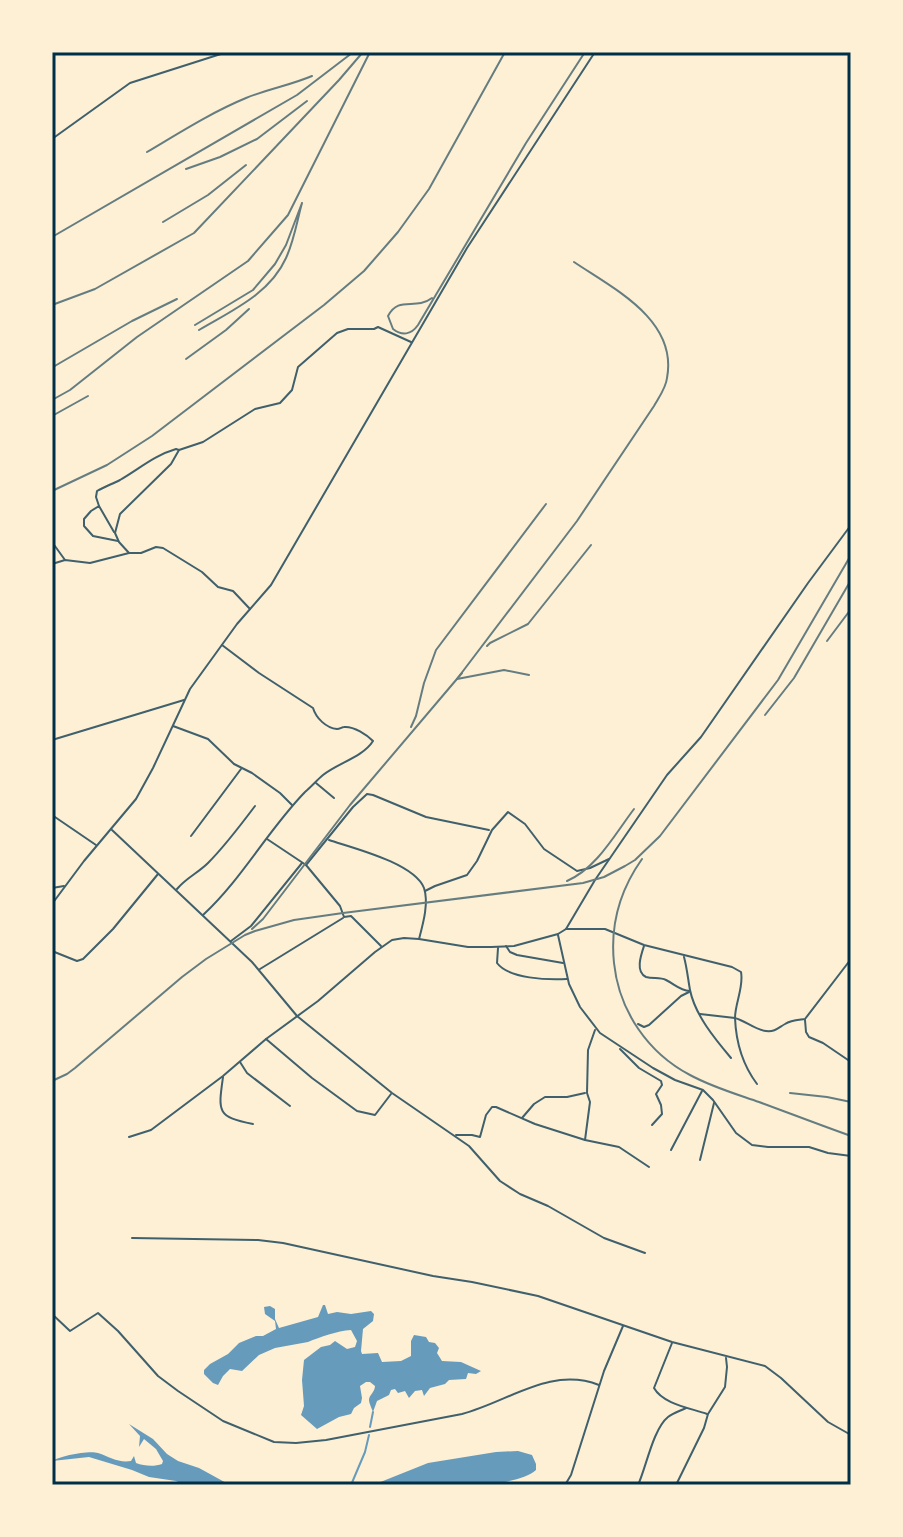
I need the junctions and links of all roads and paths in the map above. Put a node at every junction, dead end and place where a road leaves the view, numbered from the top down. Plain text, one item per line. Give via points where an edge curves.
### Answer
1 (227, 52) edge
2 (595, 52) edge
3 (52, 139) edge
4 (412, 342) junction
5 (179, 450) junction
6 (99, 506) junction
7 (851, 525) edge
8 (115, 533) junction
9 (52, 542) edge
10 (119, 542) junction
11 (129, 553) junction
12 (65, 560) junction
13 (52, 564) edge
14 (250, 609) junction
15 (221, 644) junction
16 (185, 699) junction
17 (172, 725) junction
18 (52, 740) edge
19 (242, 768) junction
20 (315, 783) junction
21 (334, 798) dead end
22 (255, 806) dead end
23 (292, 806) junction
24 (52, 815) edge
25 (111, 829) junction
26 (492, 830) junction
27 (191, 836) dead end
28 (267, 839) junction
29 (328, 839) junction
30 (97, 845) junction
31 (610, 859) junction
32 (304, 864) junction
33 (158, 873) junction
34 (65, 885) junction
35 (52, 888) edge
36 (176, 890) junction
37 (425, 891) junction
38 (52, 904) edge
39 (203, 915) junction
40 (344, 917) junction
41 (566, 929) junction
42 (558, 934) junction
43 (419, 939) junction
44 (230, 942) junction
45 (644, 945) junction
46 (506, 946) junction
47 (382, 947) junction
48 (498, 947) junction
49 (52, 951) edge
50 (684, 956) junction
51 (851, 959) edge
52 (564, 963) junction
53 (258, 970) junction
54 (568, 979) junction
55 (690, 991) junction
56 (700, 1014) junction
57 (297, 1016) junction
58 (735, 1018) junction
59 (805, 1019) junction
60 (638, 1024) dead end
61 (595, 1029) junction
62 (266, 1039) junction
63 (616, 1044) junction
64 (731, 1058) dead end
65 (240, 1061) junction
66 (851, 1062) edge
67 (223, 1076) junction
68 (757, 1084) dead end
69 (703, 1090) junction
70 (392, 1093) junction
71 (587, 1093) junction
72 (714, 1102) junction
73 (290, 1106) dead end
74 (522, 1118) junction
75 (253, 1124) dead end
76 (652, 1125) dead end
77 (455, 1135) junction
78 (129, 1137) dead end
79 (585, 1140) junction
80 (671, 1150) dead end
81 (851, 1156) edge
82 (700, 1160) dead end
83 (649, 1167) dead end
84 (132, 1238) dead end
85 (645, 1253) dead end
86 (52, 1314) edge
87 (624, 1325) junction
88 (672, 1342) junction
89 (726, 1357) junction
90 (599, 1385) junction
91 (687, 1408) junction
92 (708, 1414) junction
93 (851, 1435) edge
94 (565, 1485) edge
95 (638, 1485) edge
96 (676, 1485) edge

1 - 3 street via 130,83
2 - 4 street
4 - 5 street via 378,327 343,330 298,367 292,390 280,403 255,409 203,442
4 - 14 street via 271,585
5 - 6 street via 97,491
5 - 8 street via 120,514
6 - 8 street
6 - 10 street via 88,513 84,526 93,536
7 - 31 street
8 - 10 street
9 - 12 street
10 - 11 street
11 - 12 street via 90,563
11 - 14 street via 163,548 218,587 233,591
12 - 13 street
14 - 15 street
15 - 16 street
15 - 20 street via 313,708 325,724 373,739
16 - 17 street
16 - 18 street
17 - 19 street via 208,739
17 - 25 street via 143,787
19 - 23 street
19 - 27 street
20 - 21 street
20 - 23 street
22 - 36 street via 211,860
23 - 28 street
24 - 30 street
25 - 30 street
25 - 33 street
26 - 29 street via 426,817 370,794
26 - 31 street via 508,812 544,849 577,871
26 - 37 street via 467,875
28 - 32 street
28 - 39 street
29 - 32 street
29 - 37 street via 409,871
30 - 34 street
31 - 41 street
32 - 40 street
32 - 44 street via 251,926
33 - 36 street
33 - 49 street via 83,959
34 - 35 street
34 - 38 street
36 - 39 street
37 - 43 street
39 - 44 street
40 - 47 street via 351,916
40 - 53 street
41 - 42 street
41 - 45 street via 605,929
42 - 46 street
42 - 52 street
43 - 47 street via 392,940
43 - 48 street
44 - 53 street
45 - 50 street
45 - 55 street via 643,975
46 - 48 street
46 - 52 street via 517,955
47 - 57 street
48 - 54 street via 502,969 539,979
50 - 55 street
50 - 58 street via 741,972
51 - 59 street
52 - 54 street
53 - 57 street
54 - 61 street
55 - 56 street
55 - 60 street via 649,1025
56 - 58 street
56 - 64 street
57 - 62 street
57 - 70 street
58 - 59 street via 770,1032
58 - 68 street via 739,1051
59 - 66 street via 809,1037
61 - 63 street
61 - 71 street via 588,1050
62 - 65 street
62 - 70 street via 357,1111 375,1115
63 - 69 street via 675,1080
63 - 76 street via 661,1081 656,1094 662,1114
65 - 67 street
65 - 73 street via 247,1073
67 - 75 street via 224,1114
67 - 78 street via 151,1130
69 - 72 street
69 - 80 street
70 - 77 street
71 - 74 street via 545,1097
71 - 79 street
72 - 81 street via 745,1141 759,1147 809,1147
72 - 82 street
74 - 77 street via 492,1107 480,1137
74 - 79 street
77 - 85 street via 513,1190 604,1238
79 - 83 street via 619,1147
84 - 87 street via 292,1245 538,1296
86 - 90 street via 70,1331 98,1313 178,1391 223,1421 281,1443 326,1440 462,1414 544,1383 579,1379
87 - 88 street
87 - 90 street
88 - 89 street
88 - 91 street via 654,1388 666,1400
89 - 92 street via 725,1387
89 - 93 street via 765,1366 828,1422
90 - 94 street
91 - 92 street
91 - 95 street via 663,1422
92 - 96 street

